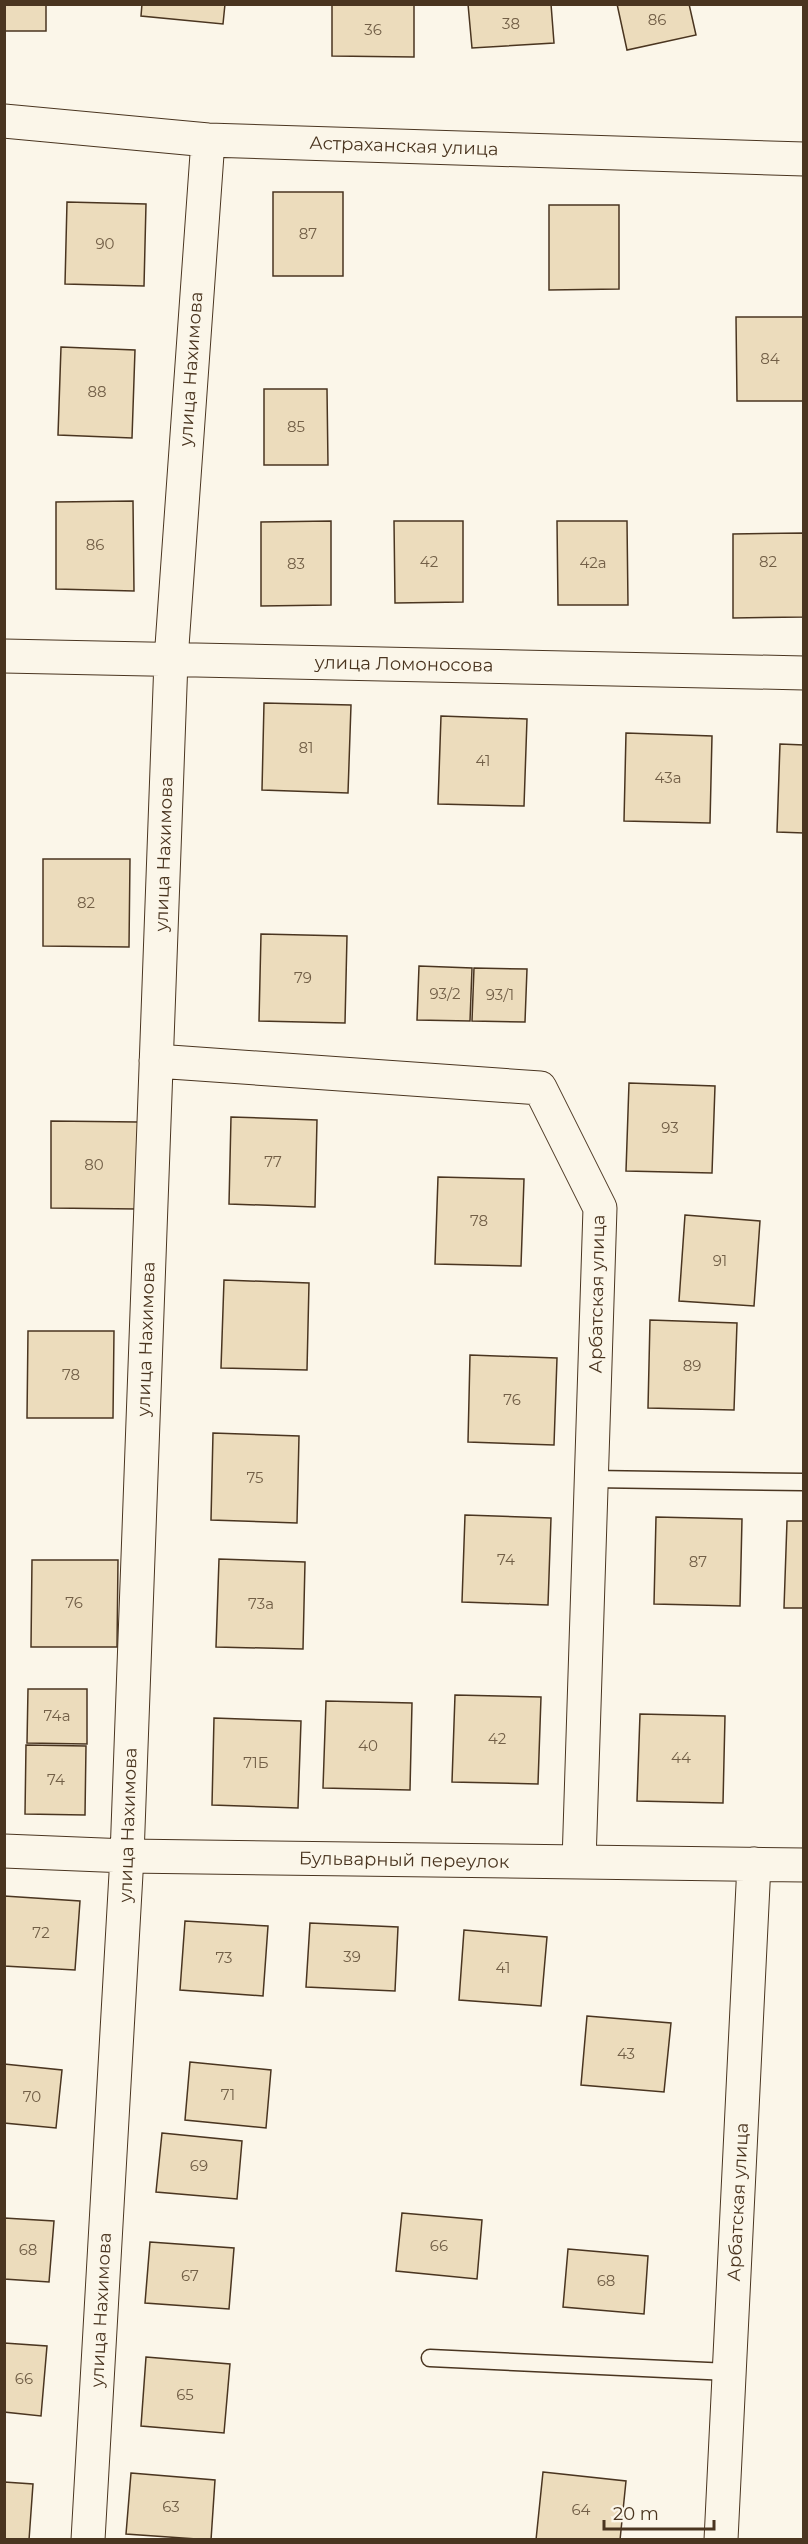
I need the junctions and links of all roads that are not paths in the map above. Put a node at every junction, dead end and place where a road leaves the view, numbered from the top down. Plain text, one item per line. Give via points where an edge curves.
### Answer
1 (4, 121) edge
2 (208, 140) junction
3 (804, 159) edge
4 (4, 657) edge
5 (171, 660) junction
6 (804, 673) edge
7 (156, 1061) junction
8 (591, 1479) junction
9 (804, 1482) edge
10 (4, 1851) edge
11 (127, 1856) junction
12 (579, 1862) junction
13 (754, 1864) junction
14 (804, 1865) edge
15 (430, 2358) dead end
16 (729, 2372) junction
17 (88, 2540) edge
18 (721, 2540) edge

1 - 2 street, Астраханская улица
2 - 3 street, Астраханская улица
2 - 5 street, улица Нахимова
4 - 5 street, улица Ломоносова
5 - 6 street, улица Ломоносова
5 - 7 street, улица Нахимова
7 - 8 street, Арбатская улица via 540,1088 600,1208
7 - 11 street, улица Нахимова
8 - 9 lane
8 - 12 street, Арбатская улица
10 - 11 street, Бульварный переулок
11 - 12 street, Бульварный переулок
11 - 17 street, улица Нахимова
12 - 13 street, Бульварный переулок
13 - 14 street, Бульварный переулок
13 - 16 street, Арбатская улица
15 - 16 lane
16 - 18 street, Арбатская улица

